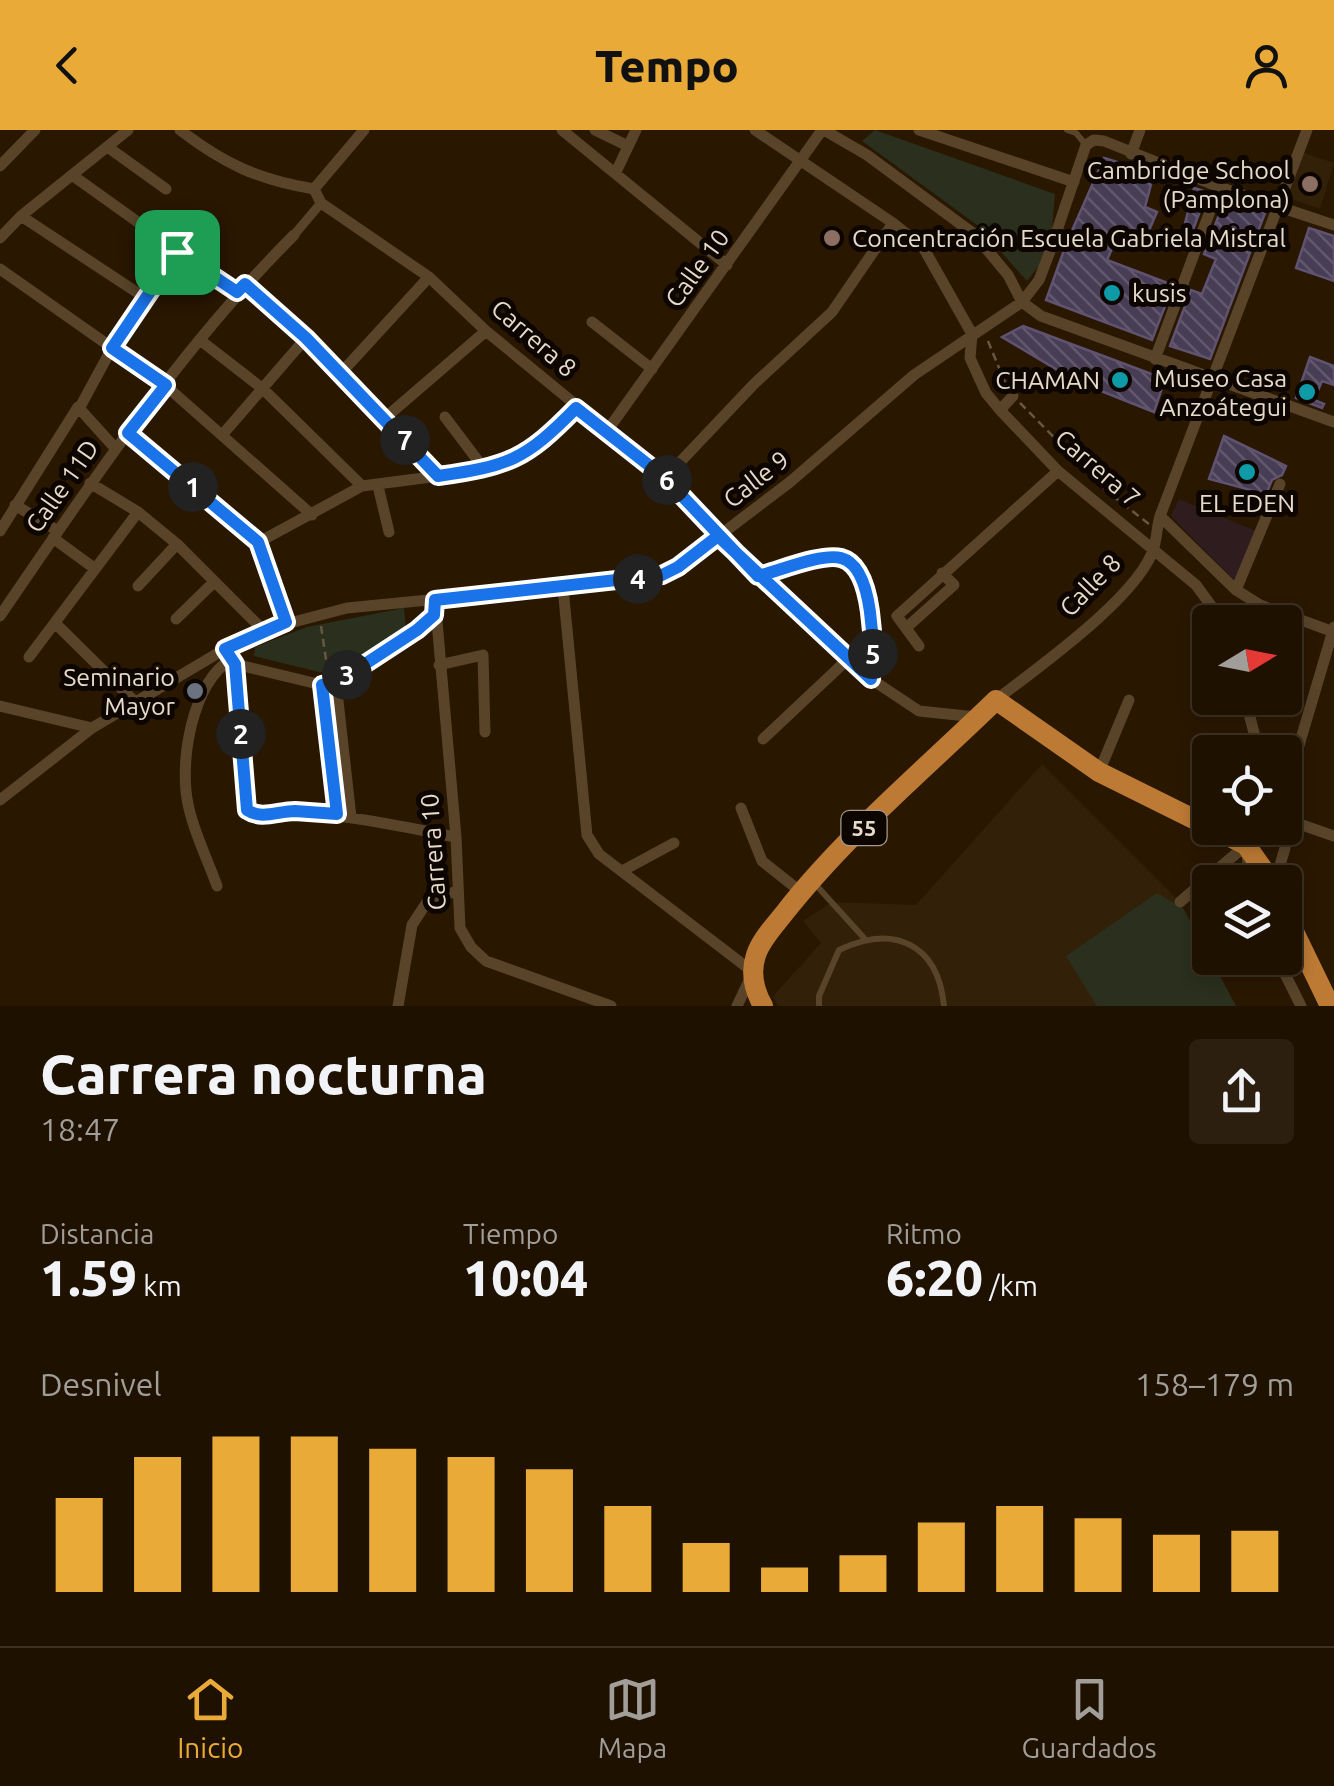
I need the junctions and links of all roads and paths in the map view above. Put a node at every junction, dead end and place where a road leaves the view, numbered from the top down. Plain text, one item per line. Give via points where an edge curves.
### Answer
1 (35, 130) edge
2 (128, 130) edge
3 (180, 130) edge
4 (364, 130) edge
5 (595, 130) edge
6 (636, 130) edge
7 (754, 130) edge
8 (919, 130) edge
9 (1067, 130) edge
10 (1140, 130) edge
11 (1306, 130) edge
12 (566, 132) edge
13 (821, 132) edge
14 (936, 132) edge
15 (1086, 144) junction
16 (628, 146) junction
17 (109, 148) junction
18 (1131, 154) junction
19 (803, 159) junction
20 (0, 166) edge
21 (616, 172) junction
22 (72, 174) junction
23 (1074, 182) junction
24 (1219, 186) junction
25 (166, 189) dead end
26 (314, 189) junction
27 (321, 204) junction
28 (1278, 206) junction
29 (21, 216) junction
30 (893, 223) junction
31 (1334, 225) edge
32 (294, 235) joint
33 (0, 238) edge
34 (177, 252) junction
35 (727, 265) junction
36 (0, 269) edge
37 (429, 277) junction
38 (241, 288) junction
39 (147, 299) junction
40 (1022, 302) junction
41 (592, 322) dead end
42 (979, 329) junction
43 (486, 331) junction
44 (306, 338) junction
45 (200, 340) junction
46 (112, 348) junction
47 (1155, 359) junction
48 (652, 369) junction
49 (340, 374) junction
50 (1214, 380) junction
51 (166, 385) junction
52 (262, 389) junction
53 (1006, 403) junction
54 (80, 408) junction
55 (576, 408) junction
56 (445, 416) dead end
57 (385, 418) junction
58 (1334, 422) edge
59 (607, 432) junction
60 (128, 433) junction
61 (223, 434) junction
62 (116, 449) junction
63 (485, 470) junction
64 (1058, 471) junction
65 (438, 476) junction
66 (665, 478) junction
67 (90, 483) junction
68 (1280, 484) dead end
69 (362, 486) junction
70 (378, 486) junction
71 (15, 505) junction
72 (138, 512) junction
73 (312, 515) junction
74 (1160, 516) junction
75 (0, 530) edge
76 (390, 532) dead end
77 (56, 534) junction
78 (718, 536) junction
79 (1155, 538) junction
80 (258, 542) junction
81 (177, 544) junction
82 (94, 568) junction
83 (758, 576) junction
84 (213, 582) junction
85 (138, 586) dead end
86 (563, 588) junction
87 (1236, 590) junction
88 (435, 600) junction
89 (1210, 605) edge
90 (320, 615) junction
91 (434, 615) junction
92 (0, 616) edge
93 (176, 619) dead end
94 (286, 622) junction
95 (54, 623) junction
96 (263, 630) junction
97 (1334, 630) edge
98 (919, 646) dead end
99 (29, 657) dead end
100 (230, 657) junction
101 (848, 659) junction
102 (439, 664) junction
103 (871, 679) junction
104 (329, 684) junction
105 (996, 700) junction
106 (1129, 700) dead end
107 (135, 702) junction
108 (0, 706) edge
109 (978, 717) junction
110 (92, 728) junction
111 (484, 732) dead end
112 (1302, 738) edge
113 (763, 739) dead end
114 (1099, 772) junction
115 (0, 800) edge
116 (741, 808) dead end
117 (337, 814) junction
118 (1192, 815) edge
119 (351, 817) junction
120 (1302, 825) edge
121 (1334, 836) edge
122 (456, 838) junction
123 (674, 843) dead end
124 (1250, 845) edge
125 (622, 871) junction
126 (218, 886) dead end
127 (806, 886) junction
128 (458, 892) junction
129 (1180, 902) dead end
130 (864, 938) junction
131 (1302, 948) edge
132 (752, 972) junction
133 (1286, 975) edge
134 (398, 1006) edge
135 (611, 1006) edge
136 (737, 1006) edge
137 (763, 1006) edge
138 (819, 1006) edge
139 (944, 1006) edge
140 (1301, 1006) edge
141 (1330, 1006) edge

1 - 20 street
2 - 17 street
3 - 26 street via 242,171
4 - 26 street
5 - 16 street
6 - 16 street
7 - 19 street, Carrera 7
8 - 14 street
9 - 15 lane
10 - 18 street
11 - 28 street, Calle 8
12 - 21 street
13 - 19 street, Calle 10
13 - 40 street via 866,155 974,234
14 - 23 street
15 - 18 street via 1104,141
15 - 23 street, Calle 9
16 - 21 street
17 - 22 street
17 - 25 street
18 - 24 street
19 - 30 street, Carrera 7
19 - 35 street, Calle 10
21 - 35 street
22 - 29 street
22 - 34 street
23 - 40 street, Calle 9 via 1039,280
24 - 28 street
24 - 47 street
26 - 27 street
27 - 32 street, Calle 11D
27 - 37 street, Carrera 8
28 - 31 street
28 - 50 street, Calle 8
29 - 33 street
29 - 39 street
30 - 42 street, Carrera 7 via 922,248
30 - 66 street via 832,312
32 - 38 street, Calle 11D
34 - 38 street
34 - 39 street
35 - 48 street, Calle 10
36 - 46 street
37 - 43 street, Carrera 8
37 - 49 street
38 - 44 street
38 - 45 street, Calle 11D
39 - 46 street
40 - 42 street, Calle 9
40 - 47 street via 1041,316
41 - 48 street
42 - 53 path
42 - 53 street, Carrera 7 via 970,358 986,393
42 - 78 street, Calle 9
43 - 55 street, Carrera 8
43 - 57 street
44 - 49 street
44 - 52 street
45 - 51 street, Calle 11D
45 - 52 street
46 - 51 street
46 - 54 street
47 - 50 street
48 - 59 street, Calle 10
49 - 57 street
50 - 58 street
50 - 74 street, Calle 8
51 - 60 street, Calle 11D
51 - 61 street
52 - 61 street
52 - 69 street
53 - 64 street, Carrera 7
53 - 79 path
54 - 62 street
54 - 71 street
55 - 59 street, Carrera 8
55 - 63 street via 530,451
56 - 63 street
57 - 65 street
59 - 66 street, Carrera 8
60 - 62 street, Calle 11D
60 - 80 street
61 - 73 street
62 - 67 street, Calle 11D
63 - 65 street
64 - 79 street, Carrera 7
64 - 98 street via 896,616
65 - 70 street
66 - 78 street, Carrera 8
67 - 72 street
67 - 77 street, Calle 11D
68 - 87 street
69 - 70 street
69 - 73 street
70 - 76 street
71 - 75 street
71 - 77 street
72 - 81 street
72 - 82 street
73 - 80 street
74 - 79 street, Calle 8
74 - 87 street, Carrera 7
77 - 82 street
77 - 92 street, Calle 11D
78 - 83 street, Carrera 8
78 - 86 street, Calle 9 via 662,575
79 - 89 street, Carrera 7
79 - 105 street, Calle 8 via 1126,590 1097,620
80 - 94 street
81 - 84 street
81 - 85 street
82 - 95 street
83 - 101 street, Carrera 8
83 - 103 street via 824,558 854,566 865,584
84 - 93 street
84 - 96 street
86 - 88 street, Calle 9
86 - 125 street via 587,836
87 - 97 street, Carrera 7 via 1260,606
88 - 90 street, Calle 9
88 - 91 street, Carrera 10
90 - 94 street, Calle 9
90 - 104 path
91 - 102 street, Carrera 10
91 - 104 street
94 - 96 street, Calle 9
95 - 99 street
95 - 107 street
96 - 100 street, Calle 9
97 - 112 street
100 - 104 street
100 - 107 street, Calle 9
100 - 117 street via 247,810 258,816
100 - 126 street via 205,688 185,758 188,805
101 - 103 street, Carrera 8
101 - 113 street
102 - 111 street via 483,655
102 - 122 street, Carrera 10
103 - 109 street, Carrera 8 via 919,711
104 - 117 street
104 - 119 street
105 - 109 highway, Calle 8 / 55
105 - 114 highway
106 - 114 street
107 - 110 street, Calle 9
108 - 110 street
109 - 127 highway, Calle 8 / 55
110 - 115 street, Calle 9
114 - 118 highway
116 - 127 street via 762,861
117 - 119 street
119 - 122 street
120 - 121 street
122 - 128 street, Carrera 10
123 - 125 street
124 - 129 street
125 - 132 street
127 - 130 lane
127 - 132 highway, Calle 8 / 55 via 757,952
128 - 134 street via 429,899 412,925
128 - 135 street, Carrera 10 via 460,928 486,961
130 - 138 lane via 839,950
130 - 139 lane via 892,937 917,947 942,988
131 - 141 highway
132 - 136 street
132 - 137 highway
133 - 140 street

